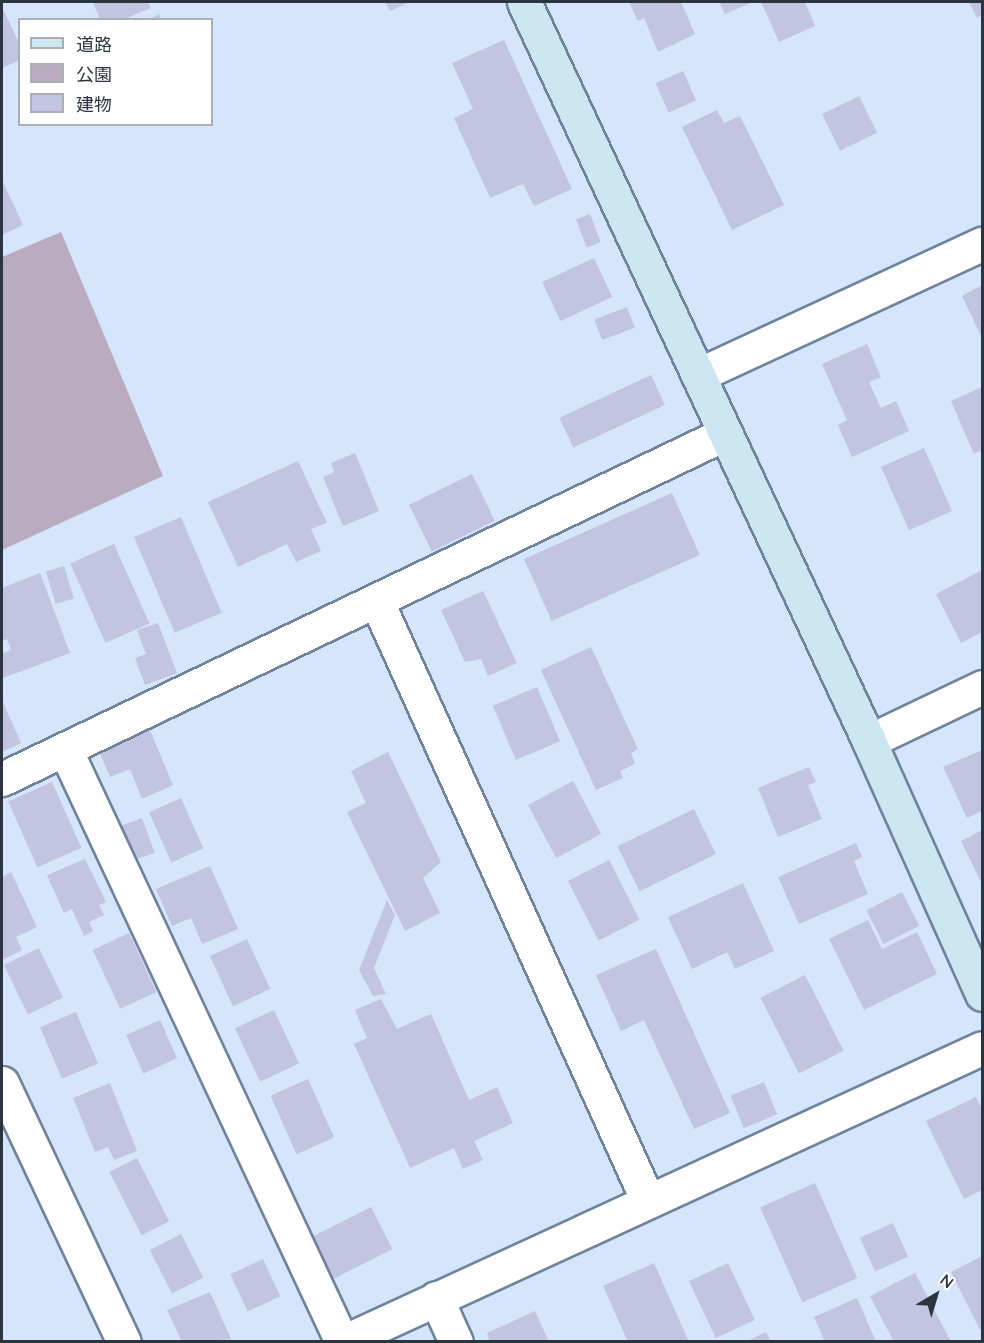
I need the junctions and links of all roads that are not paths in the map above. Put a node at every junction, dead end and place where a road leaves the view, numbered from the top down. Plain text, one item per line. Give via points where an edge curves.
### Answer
1 (524, 2) edge
2 (982, 244) edge
3 (698, 375) junction
4 (724, 434) junction
5 (377, 602) junction
6 (982, 687) edge
7 (869, 741) junction
8 (65, 749) junction
9 (2, 779) edge
10 (982, 994) edge
11 (982, 1048) edge
12 (2, 1083) edge
13 (648, 1201) junction
14 (436, 1298) junction
15 (124, 1341) edge
16 (343, 1341) edge
17 (456, 1341) edge

1 - 3 street
2 - 3 street
3 - 4 street
4 - 5 street
4 - 7 street
5 - 8 street
5 - 13 street
6 - 7 street
7 - 10 street
8 - 9 street
8 - 16 street
11 - 13 street
12 - 15 street
13 - 14 street
14 - 16 street
14 - 17 street

